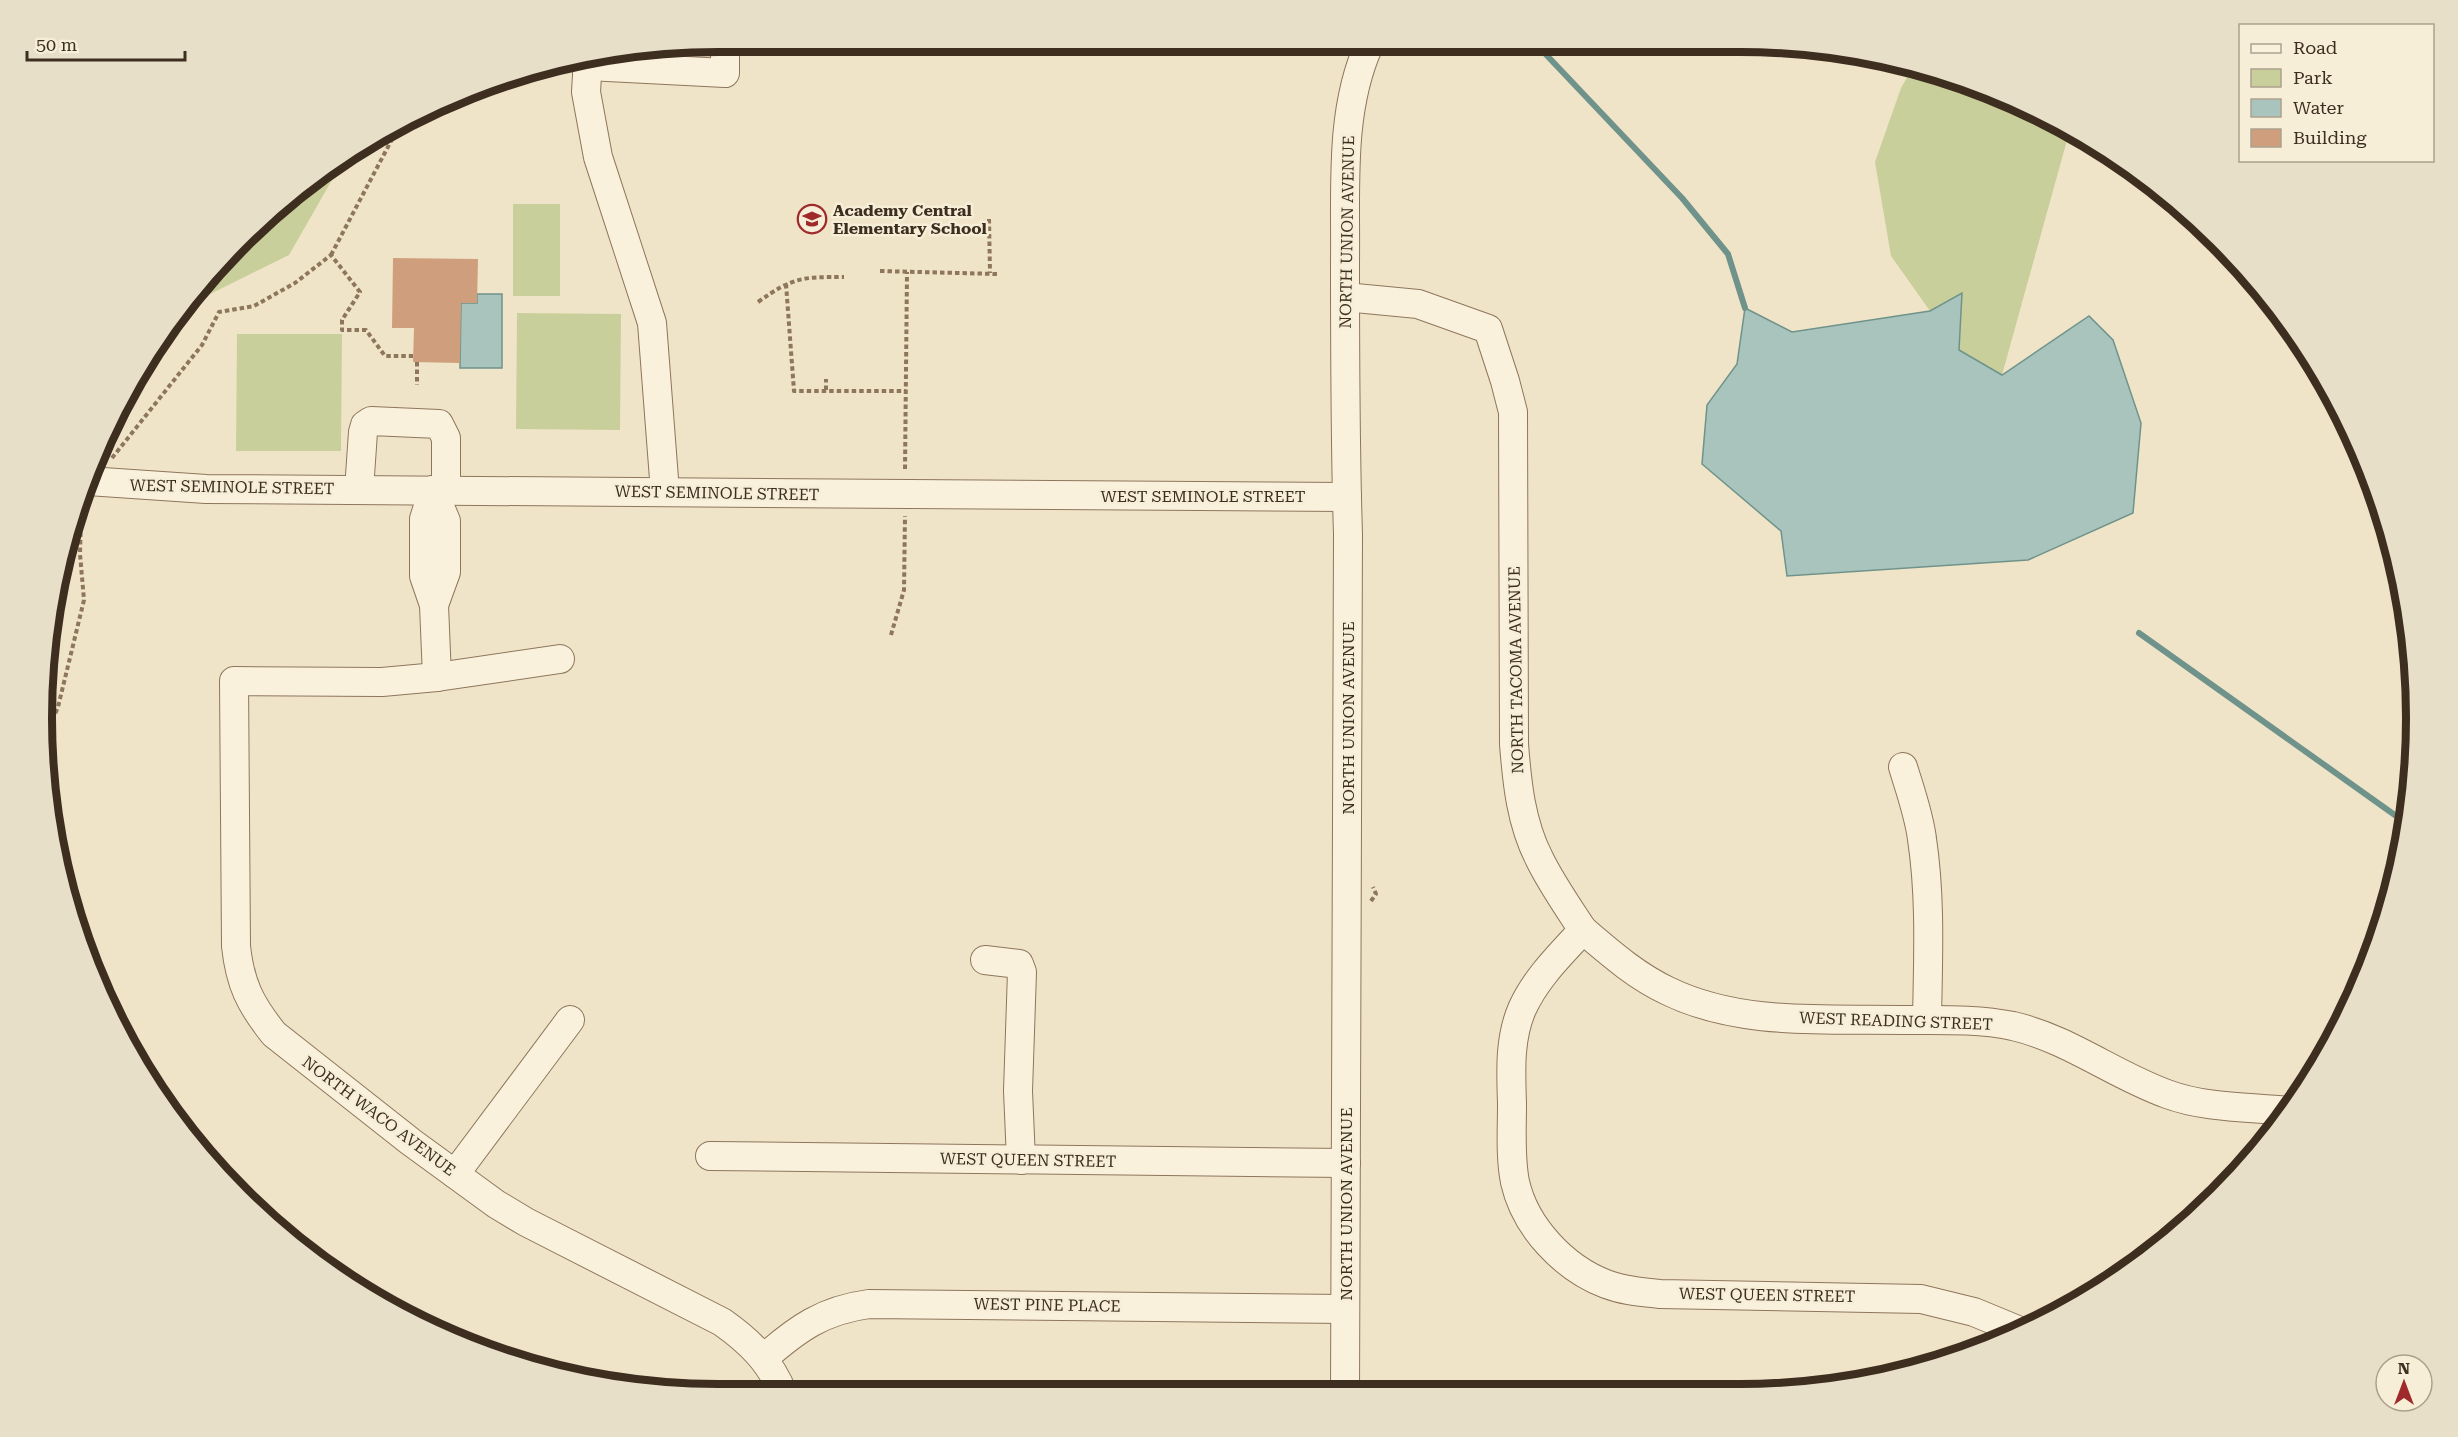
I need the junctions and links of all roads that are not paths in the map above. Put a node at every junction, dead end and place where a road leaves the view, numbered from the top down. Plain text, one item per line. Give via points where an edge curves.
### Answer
1 (725, 52) edge
2 (1367, 52) edge
3 (657, 59) edge
4 (615, 61) edge
5 (588, 65) edge
6 (1345, 297) junction
7 (96, 482) edge
8 (359, 490) junction
9 (440, 490) junction
10 (665, 492) junction
11 (1347, 497) junction
12 (560, 659) dead end
13 (437, 677) junction
14 (1904, 767) dead end
15 (1583, 930) junction
16 (985, 960) dead end
17 (570, 1020) dead end
18 (1927, 1020) junction
19 (2278, 1110) edge
20 (710, 1156) dead end
21 (1020, 1160) junction
22 (1346, 1163) junction
23 (455, 1174) junction
24 (1345, 1309) junction
25 (2011, 1327) edge
26 (764, 1359) junction
27 (779, 1384) edge
28 (1345, 1384) edge

1 - 3 street via 725,73
2 - 6 street, NORTH UNION AVENUE via 1348,137
3 - 4 street
5 - 10 street via 586,92 598,157 652,323
6 - 11 street, NORTH UNION AVENUE
6 - 15 street, NORTH TACOMA AVENUE via 1418,304 1488,329 1513,412 1517,781 1526,826 1538,856
7 - 8 street, WEST SEMINOLE STREET via 206,489
8 - 9 street, WEST SEMINOLE STREET
8 - 9 street via 363,432 371,421 439,424 446,438
9 - 10 street, WEST SEMINOLE STREET
9 - 13 street via 446,521 446,573 434,605
10 - 11 street, WEST SEMINOLE STREET
11 - 22 street, NORTH UNION AVENUE
12 - 13 street
13 - 23 street, NORTH WACO AVENUE via 382,682 234,681 236,946 245,990 274,1034
14 - 18 street via 1924,856
15 - 18 street, WEST READING STREET via 1648,981 1713,1008 1768,1017
15 - 25 street, WEST QUEEN STREET via 1532,990 1512,1044 1512,1161 1519,1196 1534,1224 1563,1259 1593,1278 1621,1289 1660,1294 1921,1299
16 - 21 street via 1019,964 1022,972
17 - 23 street
18 - 19 street, WEST READING STREET via 1986,1022 2025,1029 2175,1097
20 - 21 street, WEST QUEEN STREET
21 - 22 street, WEST QUEEN STREET
22 - 24 street, NORTH UNION AVENUE
23 - 26 street, NORTH WACO AVENUE via 526,1222 722,1322
24 - 26 street, WEST PINE PLACE via 869,1304 809,1322
24 - 28 street, NORTH UNION AVENUE
26 - 27 street, NORTH WACO AVENUE

